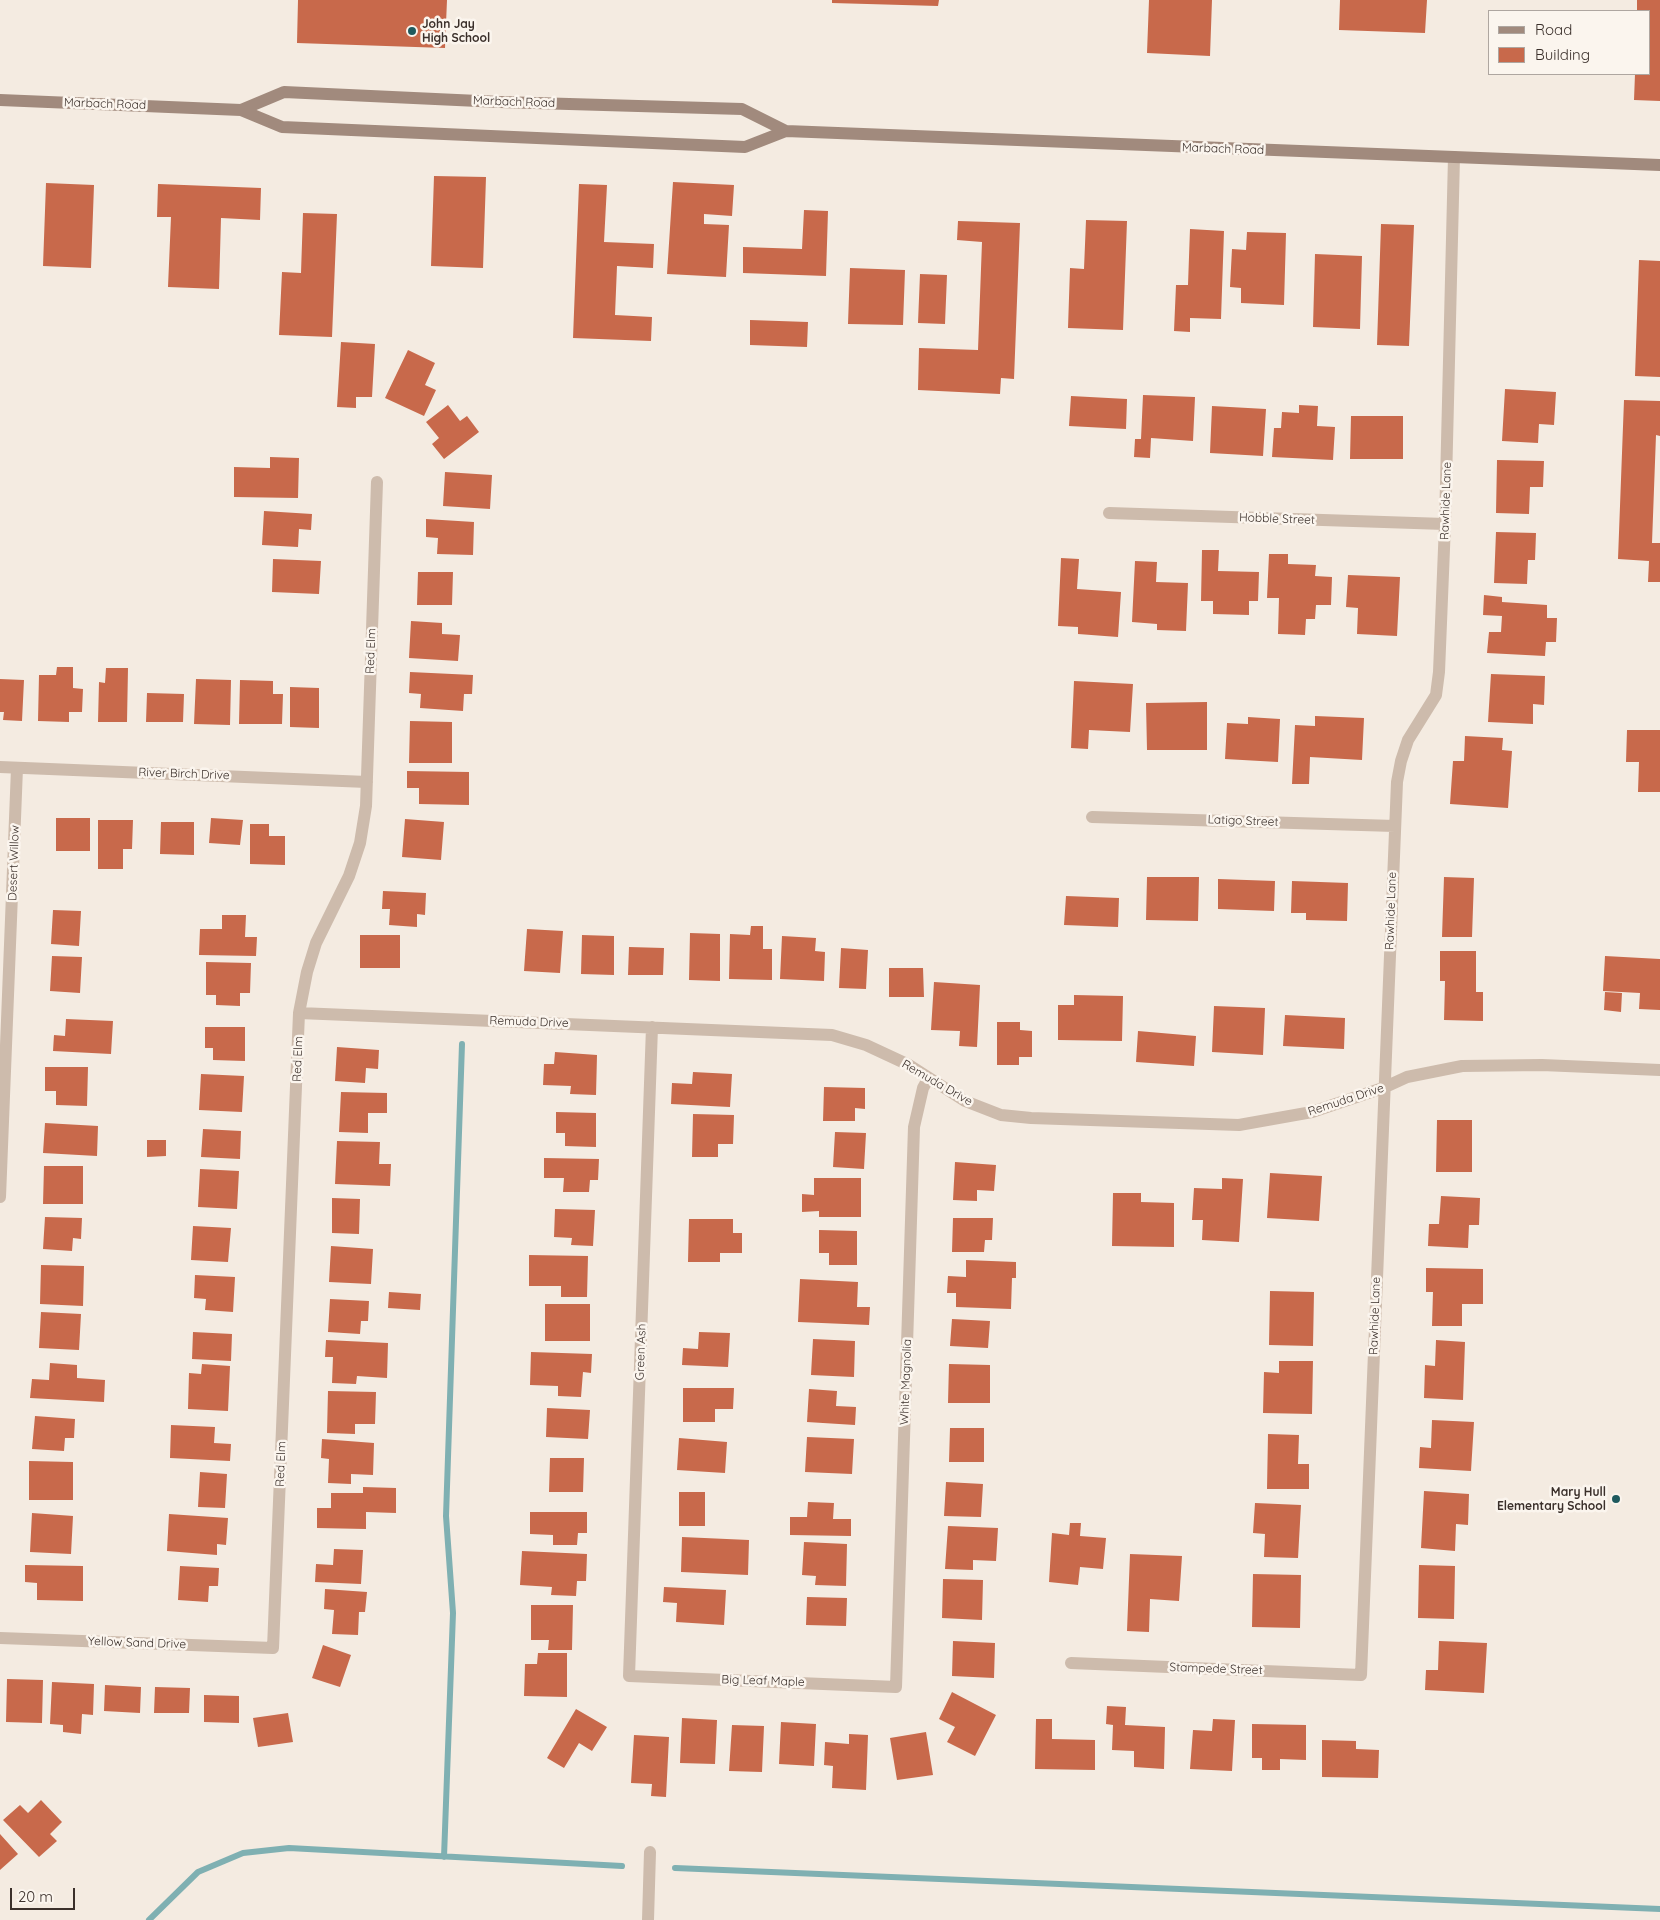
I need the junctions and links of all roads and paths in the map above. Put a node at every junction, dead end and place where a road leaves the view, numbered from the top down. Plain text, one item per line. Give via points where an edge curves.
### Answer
1 (0, 100) edge
2 (240, 110) junction
3 (786, 131) junction
4 (1454, 158) junction
5 (1660, 165) edge
6 (377, 482) dead end
7 (1109, 513) dead end
8 (1445, 524) junction
9 (0, 767) edge
10 (17, 768) junction
11 (367, 782) junction
12 (1092, 817) dead end
13 (1395, 826) junction
14 (299, 1013) junction
15 (652, 1027) junction
16 (1660, 1070) edge
17 (928, 1079) junction
18 (1384, 1088) junction
19 (0, 1198) edge
20 (0, 1638) edge
21 (273, 1648) joint
22 (1071, 1663) dead end
23 (1361, 1675) joint
24 (629, 1676) joint
25 (896, 1687) joint
26 (650, 1852) dead end
27 (648, 1920) edge

1 - 2 main road, Marbach Road
2 - 3 main road, Marbach Road via 282,127 736,147 745,147
2 - 3 main road, Marbach Road via 284,92 742,109
3 - 4 main road, Marbach Road
4 - 5 main road, Marbach Road
4 - 8 street, Rawhide Lane
6 - 11 street, Red Elm
7 - 8 street, Hobble Street
8 - 13 street, Rawhide Lane via 1436,695 1401,760
9 - 10 street, River Birch Drive
10 - 11 street, River Birch Drive
10 - 19 street, Desert Willow
11 - 14 street, Red Elm via 360,844 349,876 316,943
12 - 13 street, Latigo Street
13 - 18 street, Rawhide Lane
14 - 15 street, Remuda Drive
14 - 21 street, Red Elm
15 - 17 street, Remuda Drive via 832,1035 866,1045
15 - 24 street, Green Ash
16 - 18 street, Remuda Drive via 1542,1065 1462,1066 1407,1078
17 - 18 street, Remuda Drive via 965,1101 1001,1115 1239,1125 1312,1112
17 - 25 street, White Magnolia via 914,1127
18 - 23 street, Rawhide Lane
20 - 21 street, Yellow Sand Drive
22 - 23 street, Stampede Street
24 - 25 street, Big Leaf Maple
26 - 27 street

